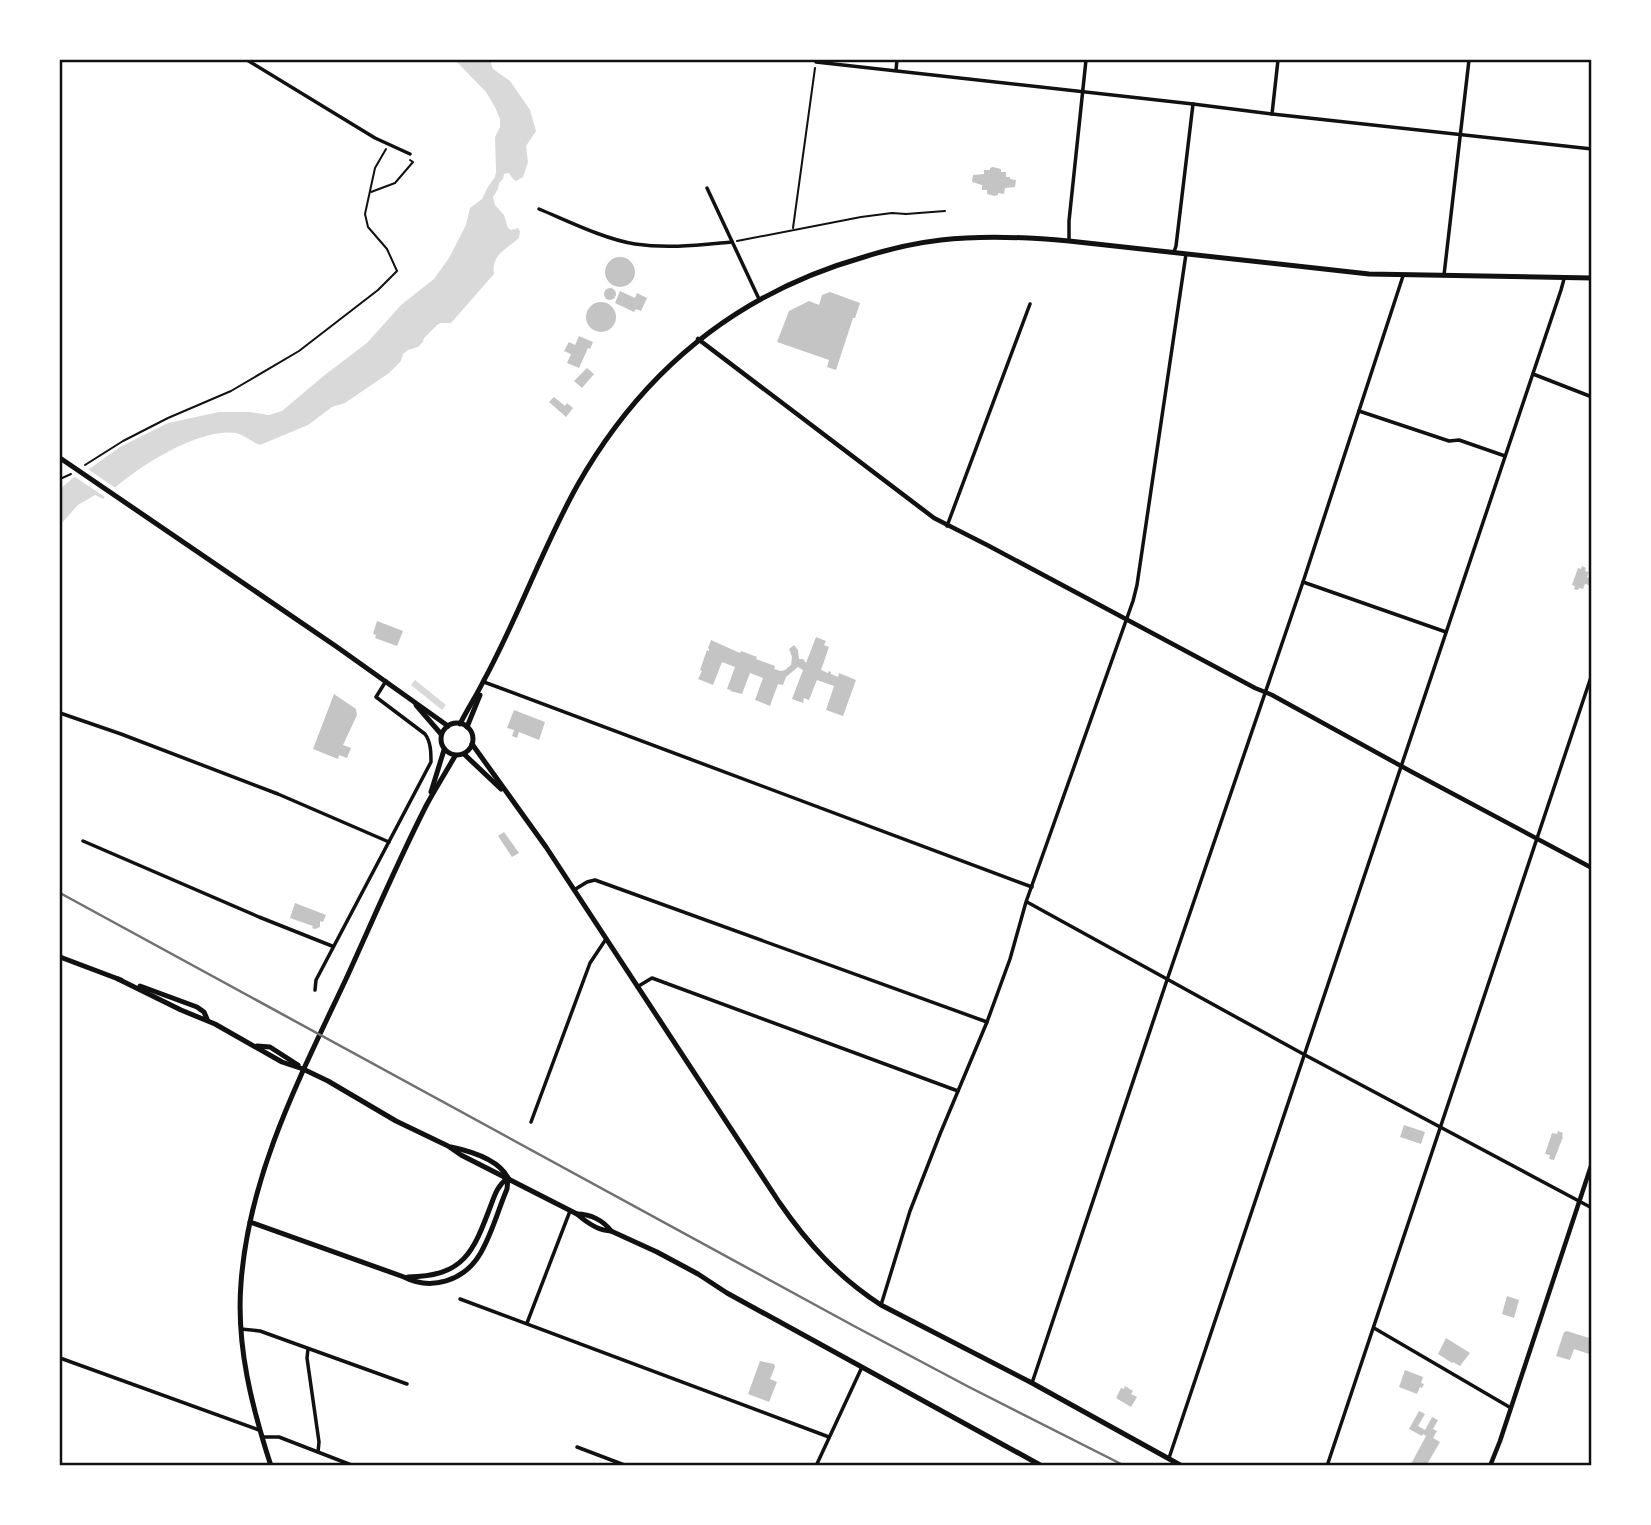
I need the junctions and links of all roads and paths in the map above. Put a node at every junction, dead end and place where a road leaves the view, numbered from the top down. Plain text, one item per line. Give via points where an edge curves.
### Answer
1 (247, 60) edge
2 (897, 60) edge
3 (1086, 60) edge
4 (1278, 60) edge
5 (1469, 60) edge
6 (816, 61) edge
7 (896, 70) junction
8 (1082, 92) junction
9 (1193, 104) junction
10 (1272, 114) junction
11 (1459, 134) junction
12 (386, 149) dead end
13 (1591, 149) edge
14 (410, 154) dead end
15 (413, 162) dead end
16 (708, 188) dead end
17 (370, 192) junction
18 (539, 209) dead end
19 (945, 211) dead end
20 (793, 229) junction
21 (1069, 241) junction
22 (732, 242) junction
23 (1174, 252) junction
24 (1186, 254) junction
25 (1403, 276) junction
26 (1444, 277) junction
27 (1564, 277) junction
28 (1591, 278) edge
29 (759, 299) junction
30 (1030, 304) dead end
31 (698, 339) junction
32 (1533, 374) junction
33 (1591, 397) edge
34 (1359, 411) junction
35 (1505, 456) junction
36 (62, 460) edge
37 (85, 465) dead end
38 (75, 471) dead end
39 (60, 479) edge
40 (947, 526) junction
41 (1303, 582) junction
42 (1127, 619) junction
43 (1446, 632) junction
44 (1591, 674) edge
45 (386, 681) junction
46 (484, 682) junction
47 (1265, 692) junction
48 (413, 702) junction
49 (60, 713) edge
50 (460, 724) junction
51 (448, 726) junction
52 (467, 727) junction
53 (441, 734) junction
54 (472, 744) junction
55 (444, 750) junction
56 (464, 754) junction
57 (455, 755) junction
58 (1401, 766) junction
59 (515, 804) junction
60 (426, 805) junction
61 (1538, 839) junction
62 (83, 841) dead end
63 (389, 842) junction
64 (1591, 868) edge
65 (1032, 887) junction
66 (574, 890) junction
67 (1026, 902) junction
68 (606, 939) junction
69 (333, 946) junction
70 (60, 957) edge
71 (1167, 979) junction
72 (637, 986) junction
73 (315, 990) dead end
74 (987, 1022) junction
75 (1305, 1055) junction
76 (958, 1091) junction
77 (531, 1122) dead end
78 (1440, 1127) junction
79 (1591, 1163) edge
80 (508, 1178) junction
81 (1579, 1201) junction
82 (1591, 1208) edge
83 (570, 1211) junction
84 (250, 1222) junction
85 (404, 1277) junction
86 (460, 1298) dead end
87 (881, 1305) junction
88 (527, 1323) junction
89 (1374, 1328) junction
90 (241, 1329) junction
91 (308, 1349) junction
92 (60, 1358) edge
93 (862, 1367) junction
94 (1032, 1383) junction
95 (407, 1384) dead end
96 (1511, 1408) junction
97 (260, 1434) junction
98 (829, 1437) junction
99 (577, 1447) dead end
100 (318, 1452) junction
101 (1169, 1458) junction
102 (271, 1465) edge
103 (354, 1465) edge
104 (627, 1465) edge
105 (816, 1465) edge
106 (1042, 1465) edge
107 (1182, 1465) edge
108 (1327, 1465) edge
109 (1490, 1465) edge

1 - 14 street via 363,131
2 - 7 street
3 - 8 street
4 - 10 street
5 - 11 street
6 - 7 street
6 - 20 path
7 - 8 street
8 - 9 street
8 - 21 street
9 - 10 street
9 - 23 street
10 - 11 street
11 - 13 street
11 - 26 street
12 - 17 path via 375,168
15 - 17 path via 395,183
16 - 22 street
17 - 37 path via 366,222 397,271 385,283 290,356
18 - 22 street via 636,244 677,247
19 - 20 path via 882,214
20 - 22 path
21 - 23 main road
21 - 29 main road via 970,237 911,245 820,271
22 - 29 street
23 - 24 main road
24 - 25 main road
24 - 42 street via 1137,585
25 - 26 main road
25 - 34 street
26 - 27 main road
27 - 28 main road
27 - 32 street
29 - 31 main road
30 - 40 street
31 - 40 street
31 - 46 main road via 641,395 594,458 553,531
32 - 33 street
32 - 35 street
34 - 35 street
34 - 41 street
35 - 43 street
36 - 45 main road
38 - 39 path
40 - 42 street
41 - 43 street
41 - 47 street
42 - 47 street
42 - 65 street
43 - 58 street
44 - 61 street
45 - 48 main road
45 - 63 street via 376,697 425,734 431,755 426,774
46 - 50 main road
46 - 52 main road
46 - 65 street
47 - 58 street
47 - 71 street
48 - 51 main road
48 - 53 main road
49 - 63 street via 278,794
50 - 51 main road
50 - 52 main road
51 - 53 main road
52 - 54 main road
53 - 55 main road
54 - 56 main road
54 - 59 main road
55 - 57 main road
55 - 60 main road
56 - 57 main road
56 - 59 main road
57 - 60 main road
58 - 61 street
58 - 75 street
59 - 66 main road
60 - 84 main road via 298,1083 269,1153
61 - 64 street
61 - 78 street
62 - 69 street
63 - 69 street
65 - 67 street
66 - 68 main road
66 - 74 street via 595,880
67 - 71 street
67 - 74 street
68 - 72 main road
68 - 77 street via 590,963
69 - 73 street
70 - 80 main road via 197,1007 207,1019 282,1062 345,1090
71 - 75 street
71 - 94 street
72 - 76 street via 652,978
72 - 87 main road via 796,1227 848,1282
74 - 76 street
75 - 78 street
75 - 101 street
76 - 87 street via 910,1211
78 - 81 street
78 - 89 street
79 - 81 street
80 - 83 main road
80 - 85 main road via 498,1188 478,1239 464,1259 440,1273
80 - 85 main road via 484,1247 471,1266 441,1283 416,1283
81 - 82 street
81 - 96 street
83 - 88 street
83 - 93 main road via 664,1256
84 - 85 main road
84 - 90 main road via 241,1285
86 - 88 street
87 - 94 main road
88 - 98 street
89 - 96 street
89 - 108 street
90 - 91 street via 260,1331
90 - 97 main road
91 - 95 street
91 - 100 street
92 - 97 street
93 - 98 street
93 - 106 main road
94 - 101 main road
96 - 109 street
97 - 100 street
97 - 102 main road
98 - 105 street
99 - 104 street
100 - 103 street
101 - 107 main road

